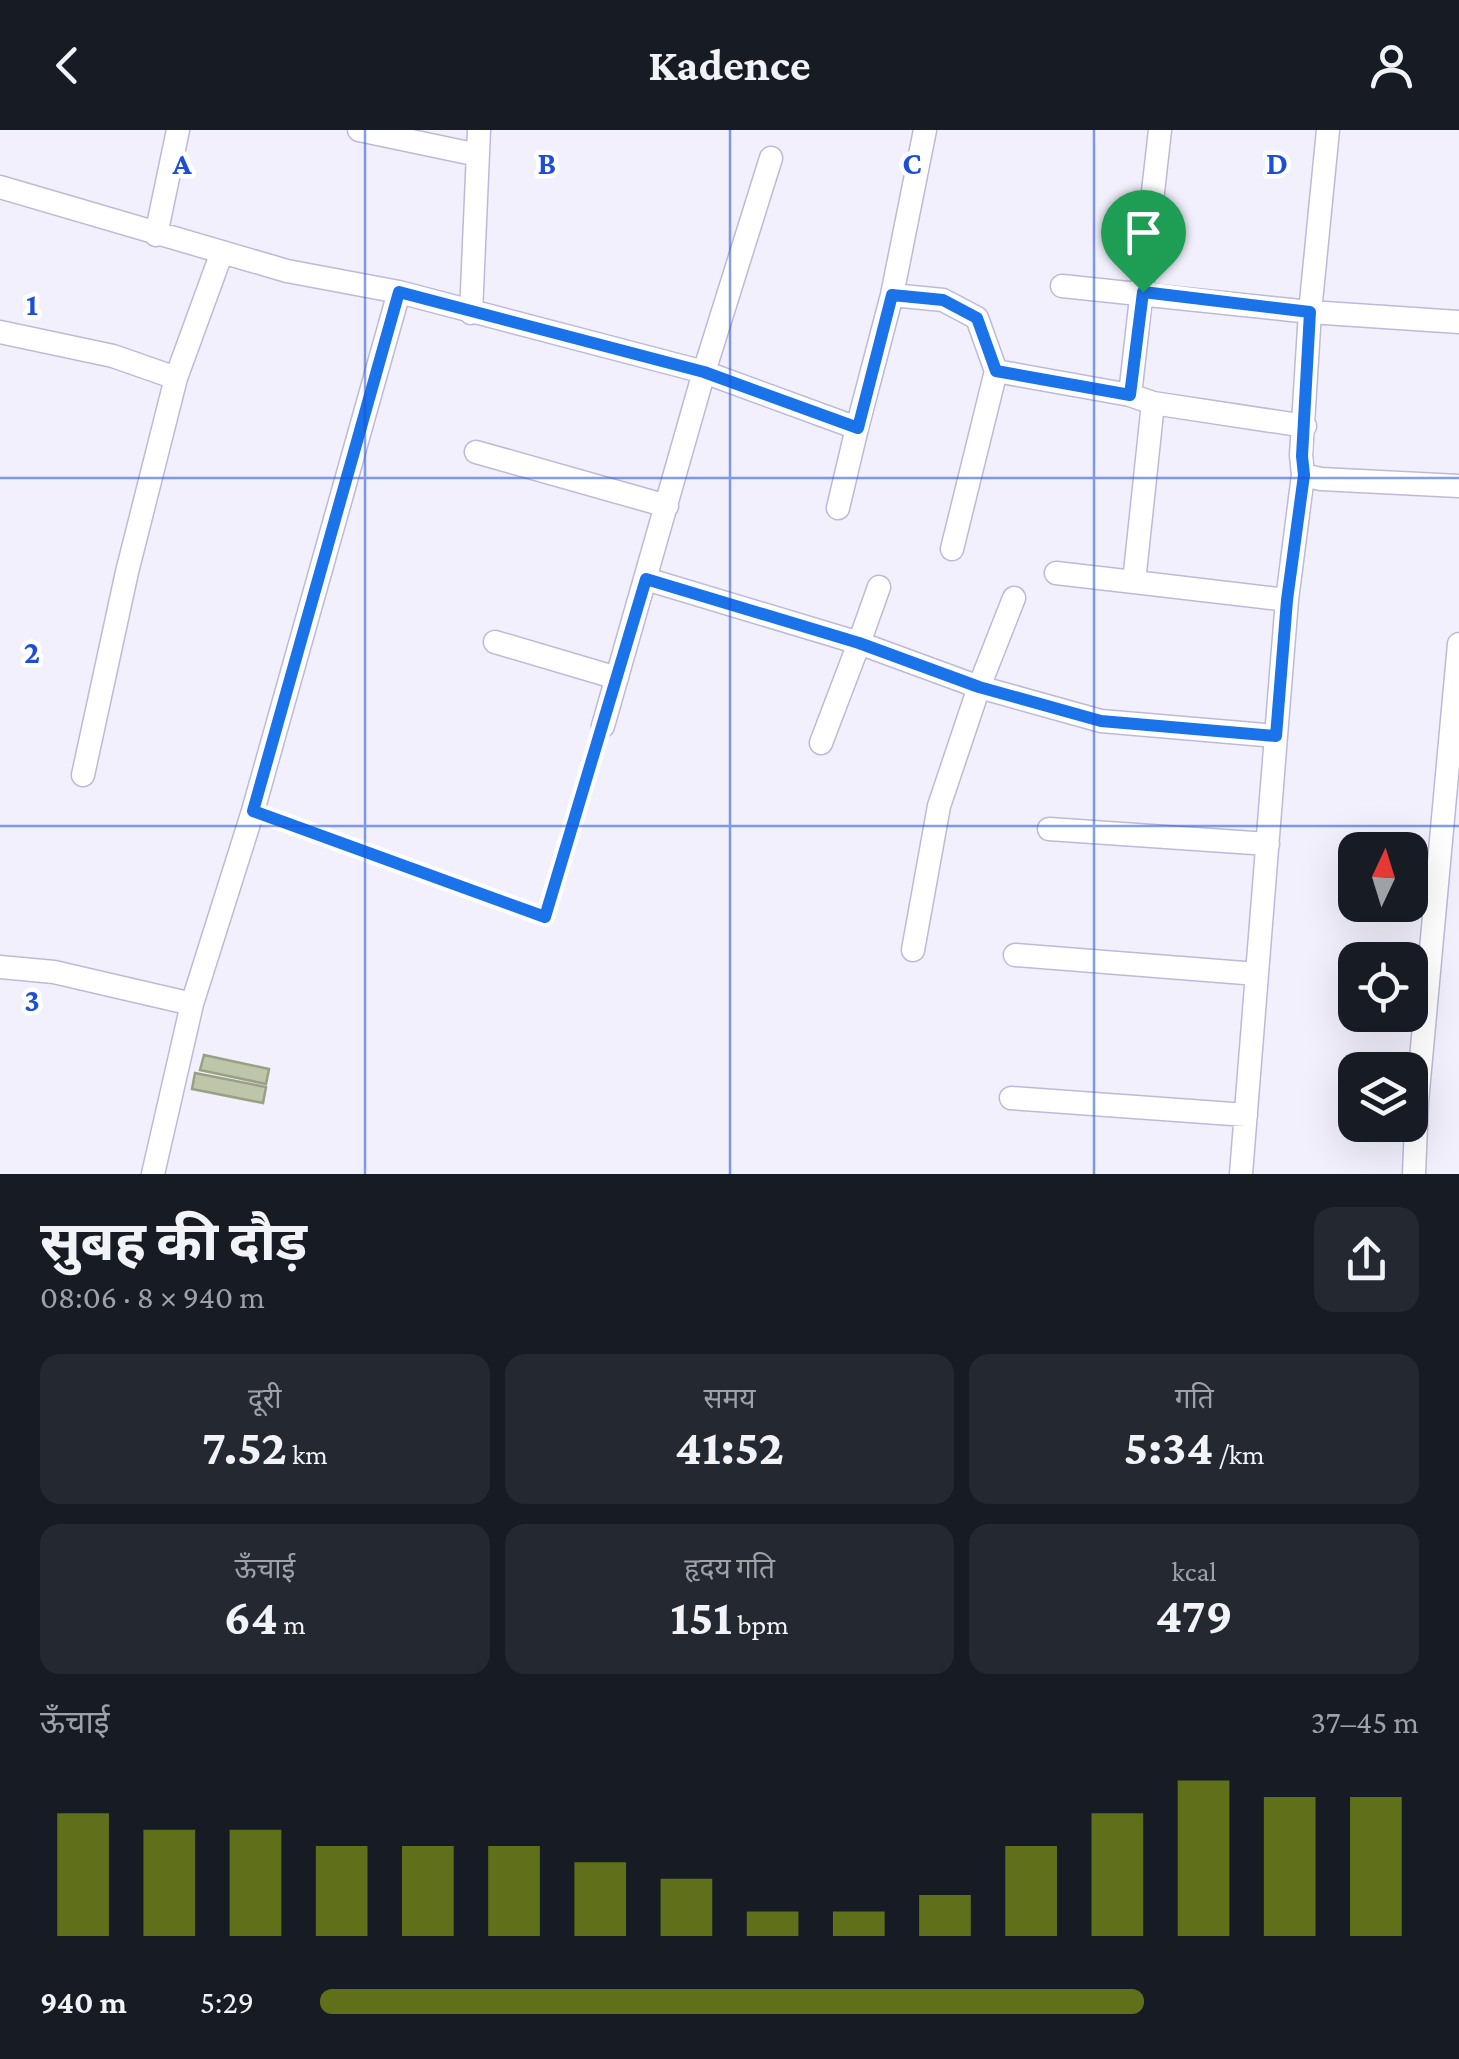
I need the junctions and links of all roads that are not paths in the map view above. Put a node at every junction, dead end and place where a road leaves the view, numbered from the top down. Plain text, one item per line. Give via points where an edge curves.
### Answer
1 (178, 130) edge
2 (359, 130) edge
3 (480, 130) edge
4 (925, 130) edge
5 (1160, 130) edge
6 (1328, 130) edge
7 (478, 155) junction
8 (772, 158) dead end
9 (0, 188) edge
10 (156, 235) junction
11 (222, 252) junction
12 (1062, 286) dead end
13 (399, 292) junction
14 (1143, 292) junction
15 (892, 295) junction
16 (1310, 312) junction
17 (471, 313) junction
18 (1459, 322) edge
19 (0, 332) edge
20 (996, 371) junction
21 (704, 372) junction
22 (176, 378) junction
23 (1130, 395) junction
24 (1153, 403) junction
25 (1306, 426) junction
26 (858, 428) junction
27 (476, 452) dead end
28 (1304, 475) junction
29 (1459, 486) edge
30 (667, 506) junction
31 (838, 508) dead end
32 (952, 549) dead end
33 (1056, 573) dead end
34 (646, 579) junction
35 (1134, 582) junction
36 (880, 587) dead end
37 (1014, 598) dead end
38 (1287, 600) junction
39 (495, 642) dead end
40 (859, 643) junction
41 (1459, 644) edge
42 (617, 678) junction
43 (979, 687) junction
44 (603, 726) joint
45 (1276, 736) junction
46 (821, 743) dead end
47 (83, 775) dead end
48 (253, 811) junction
49 (1049, 829) dead end
50 (1268, 844) junction
51 (912, 950) dead end
52 (1016, 955) dead end
53 (0, 967) edge
54 (1257, 974) junction
55 (192, 1004) junction
56 (1011, 1098) dead end
57 (1246, 1115) junction
58 (153, 1174) edge
59 (1241, 1174) edge
60 (1414, 1174) edge

1 - 10 street
2 - 7 street
3 - 7 street
4 - 15 street
5 - 14 street
6 - 16 street
7 - 17 street
8 - 21 street
9 - 10 street
10 - 11 street
11 - 13 street
11 - 22 street
12 - 14 street
13 - 17 street
13 - 48 street
14 - 16 street
14 - 23 street
15 - 20 street via 943,300 977,318
15 - 26 street
16 - 18 street
16 - 25 street
17 - 21 street
19 - 22 street via 113,356
20 - 23 street
20 - 32 street
21 - 26 street
21 - 30 street
22 - 47 street
23 - 24 street
24 - 25 street
24 - 35 street
25 - 28 street
26 - 31 street
27 - 30 street
28 - 29 street
28 - 38 street
30 - 34 street
33 - 35 street
34 - 40 street
34 - 42 street
35 - 38 street
36 - 40 street
37 - 43 street
38 - 45 street
39 - 42 street
40 - 43 street
40 - 46 street
41 - 60 street
42 - 44 street
43 - 45 street via 1101,721
43 - 51 street via 939,806
44 - 48 lane via 545,917
45 - 50 street
48 - 55 street
49 - 50 street
50 - 54 street
52 - 54 street
53 - 55 street via 54,972
54 - 57 street
55 - 58 street
56 - 57 street
57 - 59 street

